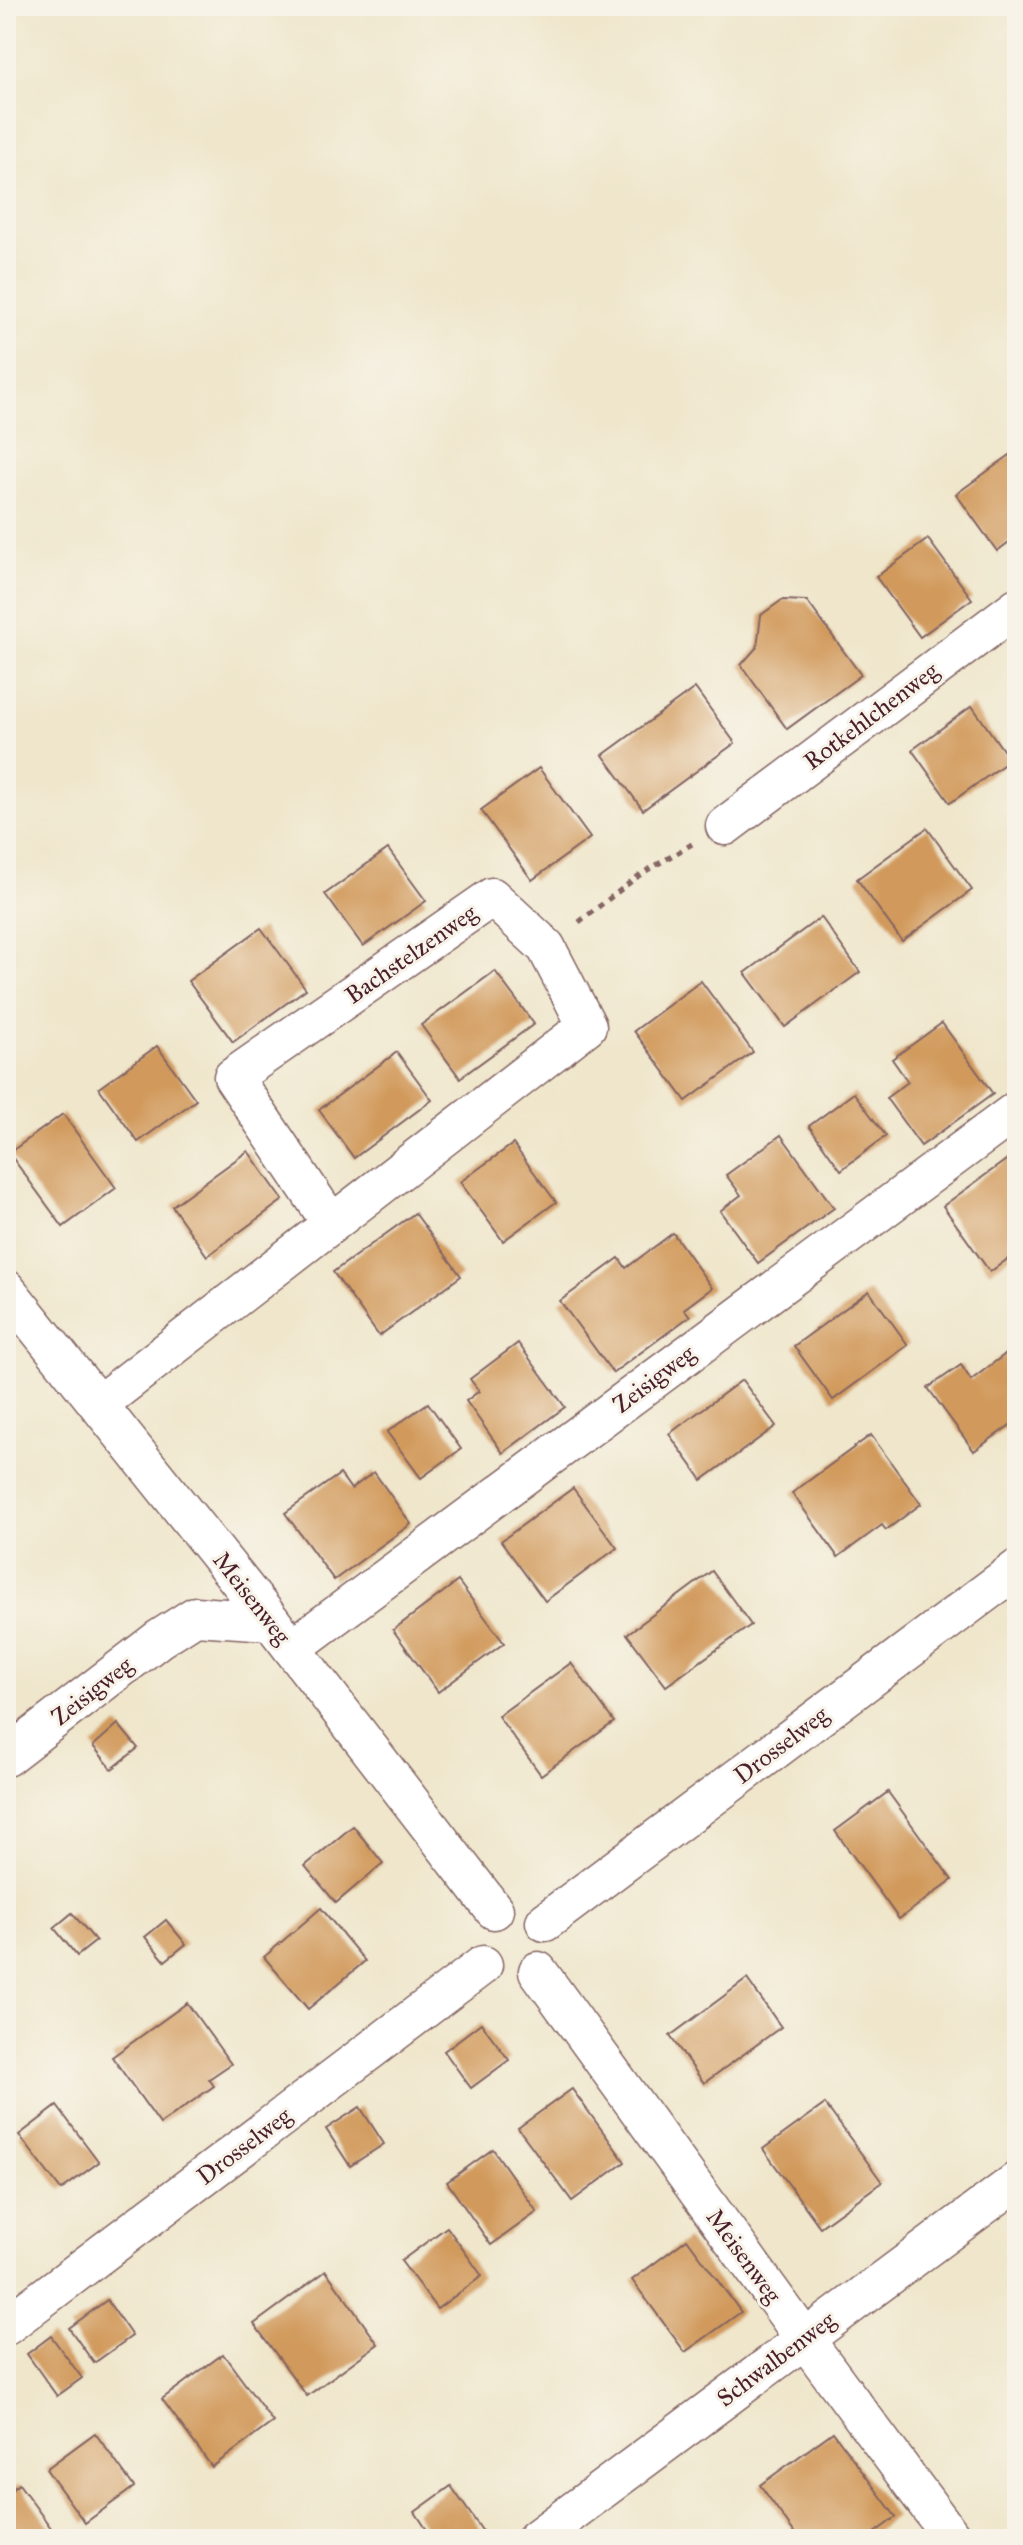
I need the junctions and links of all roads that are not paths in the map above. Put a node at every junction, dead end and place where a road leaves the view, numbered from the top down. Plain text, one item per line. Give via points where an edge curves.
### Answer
1 (1017, 607) edge
2 (725, 826) road end
3 (1017, 1110) edge
4 (331, 1223) junction
5 (6, 1289) edge
6 (99, 1404) junction
7 (1017, 1569) edge
8 (281, 1634) junction
9 (6, 1757) edge
10 (494, 1910) junction
11 (545, 1922) junction
12 (483, 1965) junction
13 (538, 1971) junction
14 (1017, 2181) edge
15 (6, 2326) edge
16 (804, 2338) junction
17 (536, 2539) edge
18 (953, 2539) edge

1 - 2 street, Rotkehlchenweg
3 - 8 street, Zeisigweg
4 - 4 street, Bachstelzenweg via 587,1026 546,947 492,897 233,1077
4 - 6 street, Bachstelzenweg
5 - 6 street, Meisenweg
6 - 8 street, Meisenweg
7 - 11 street, Drosselweg
8 - 9 street, Zeisigweg via 195,1616
8 - 10 street, Meisenweg
10 - 11 street via 521,1906
10 - 12 street via 478,1929 477,1954
11 - 13 street via 551,1942 546,1963
12 - 13 street via 509,1981
12 - 15 street, Drosselweg
13 - 16 street, Meisenweg
14 - 16 street, Schwalbenweg
16 - 17 street, Schwalbenweg
16 - 18 street, Meisenweg

